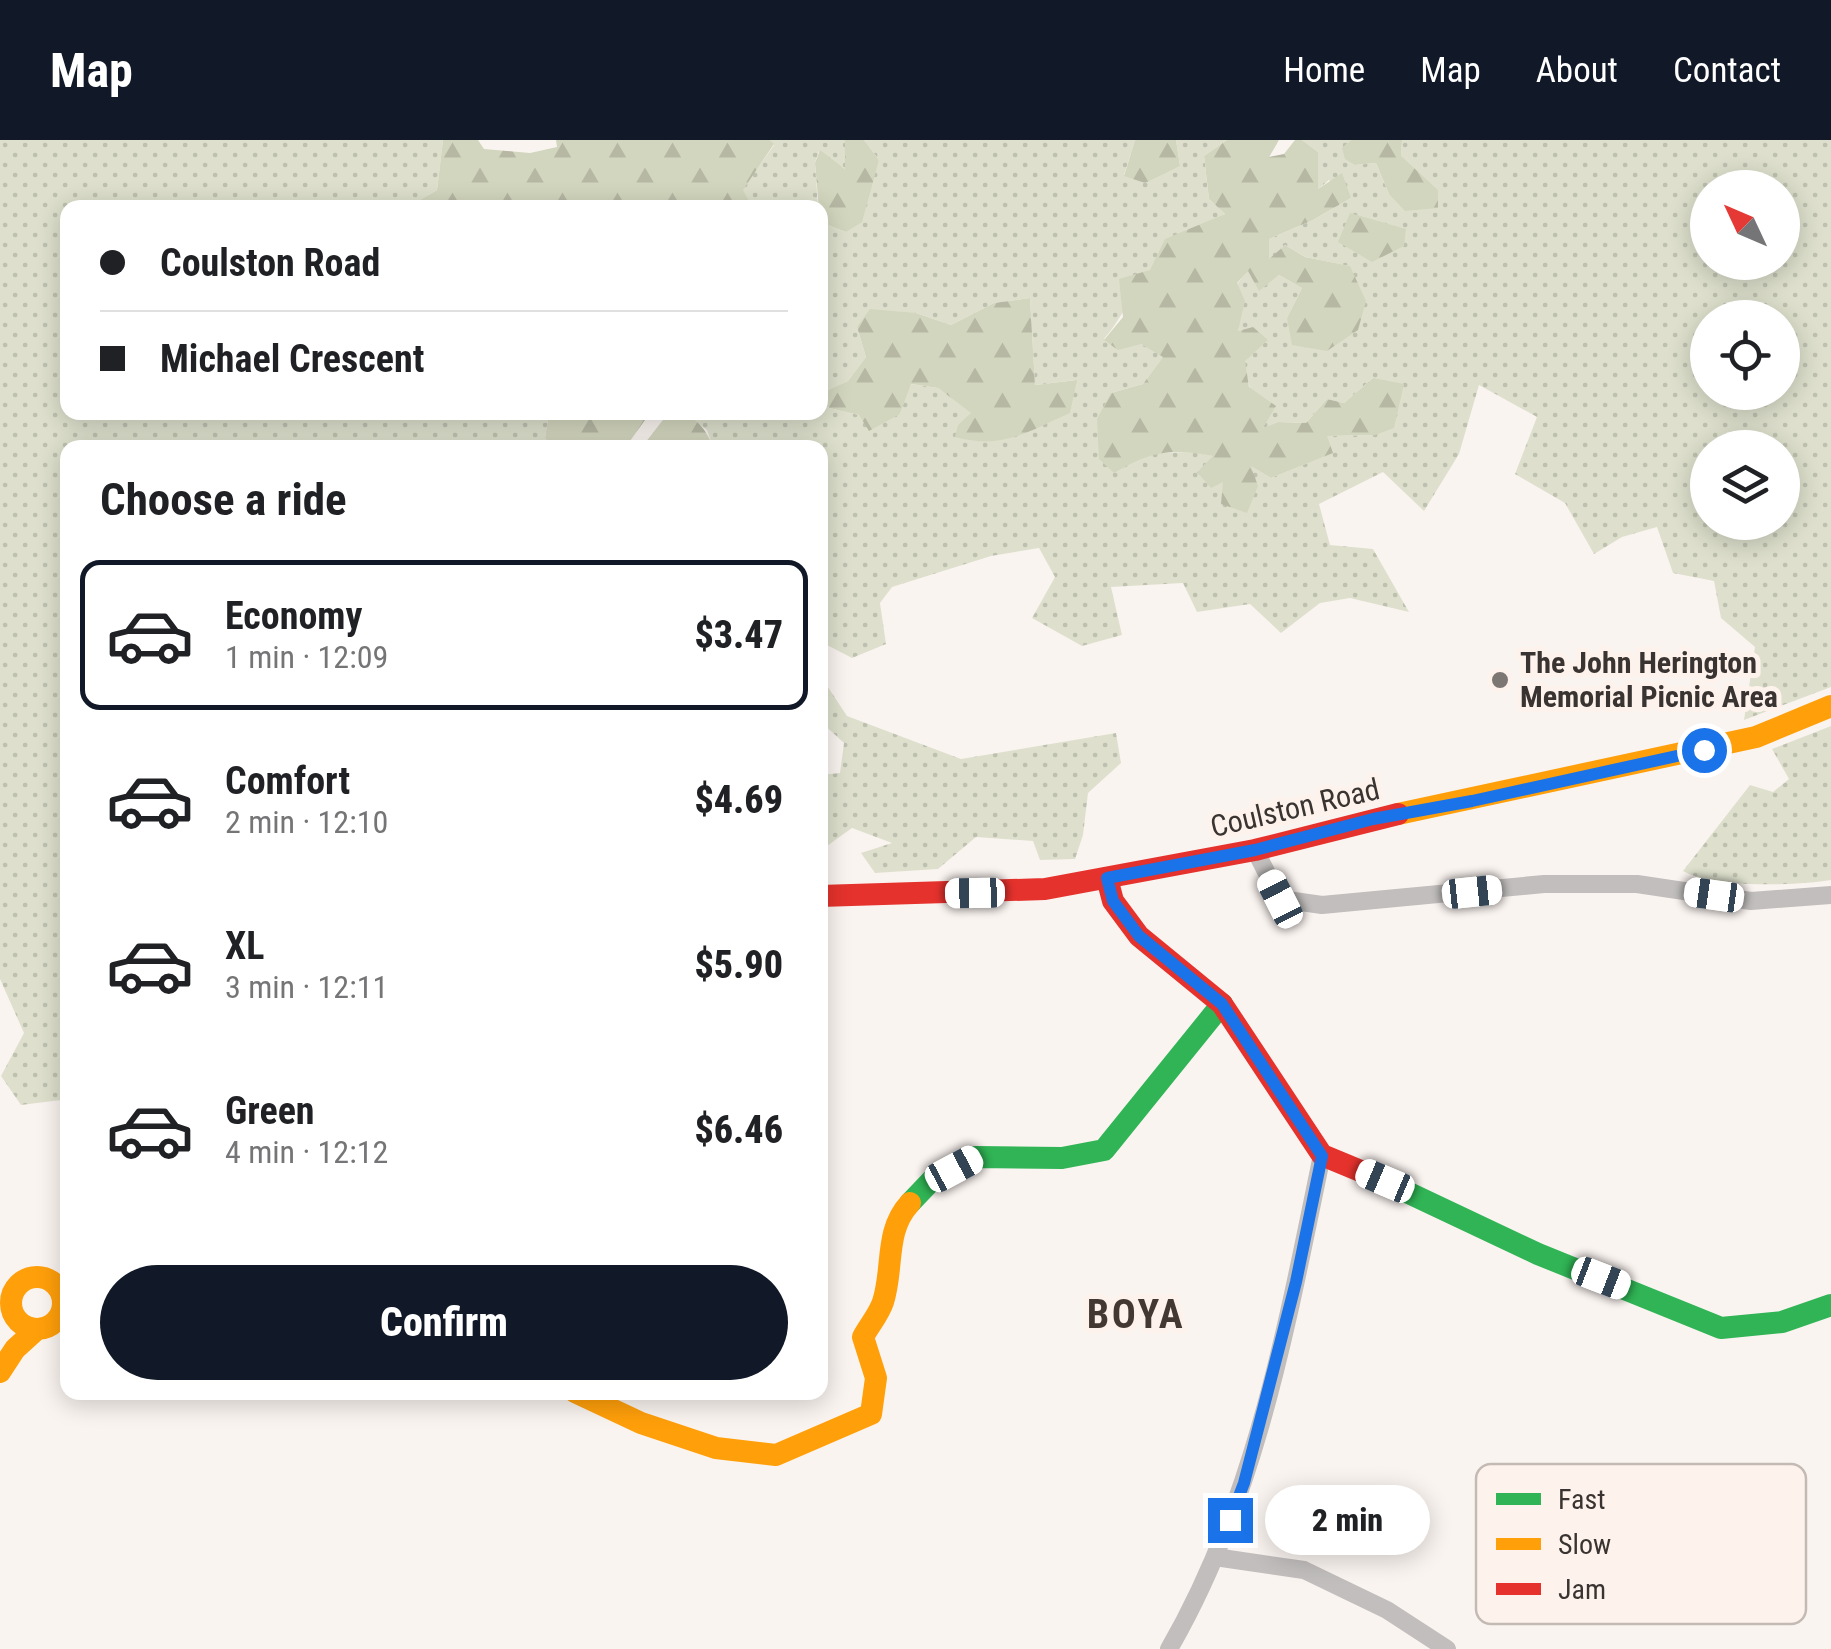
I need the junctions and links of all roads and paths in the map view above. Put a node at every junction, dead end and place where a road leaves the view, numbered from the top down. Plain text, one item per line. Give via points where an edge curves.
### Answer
1 (1831, 706) edge
2 (1255, 850) junction
3 (1107, 878) junction
4 (1831, 894) edge
5 (828, 896) edge
6 (1222, 1004) junction
7 (1322, 1156) junction
8 (60, 1288) edge
9 (14, 1301) edge
10 (1831, 1305) edge
11 (60, 1310) edge
12 (0, 1346) edge
13 (0, 1372) edge
14 (592, 1400) edge
15 (1215, 1557) junction
16 (1169, 1649) edge
17 (1447, 1649) edge

1 - 2 street, Coulston Road via 1741,741
2 - 3 street, Coulston Road
2 - 4 street via 1280,899 1322,905 1544,884 1638,884 1751,901
3 - 5 street, Coulston Road via 1045,889
3 - 6 street via 1132,928
6 - 7 street
6 - 14 street via 1104,1150 1062,1158 976,1157 931,1181 901,1212 883,1302 863,1336 876,1378 871,1414 776,1455 716,1448
7 - 10 street via 1721,1328 1782,1322
7 - 15 street via 1244,1483
8 - 9 street via 34,1276
9 - 11 street via 53,1324
9 - 12 street
9 - 13 street via 15,1349
15 - 16 street
15 - 17 street via 1304,1570 1387,1610

